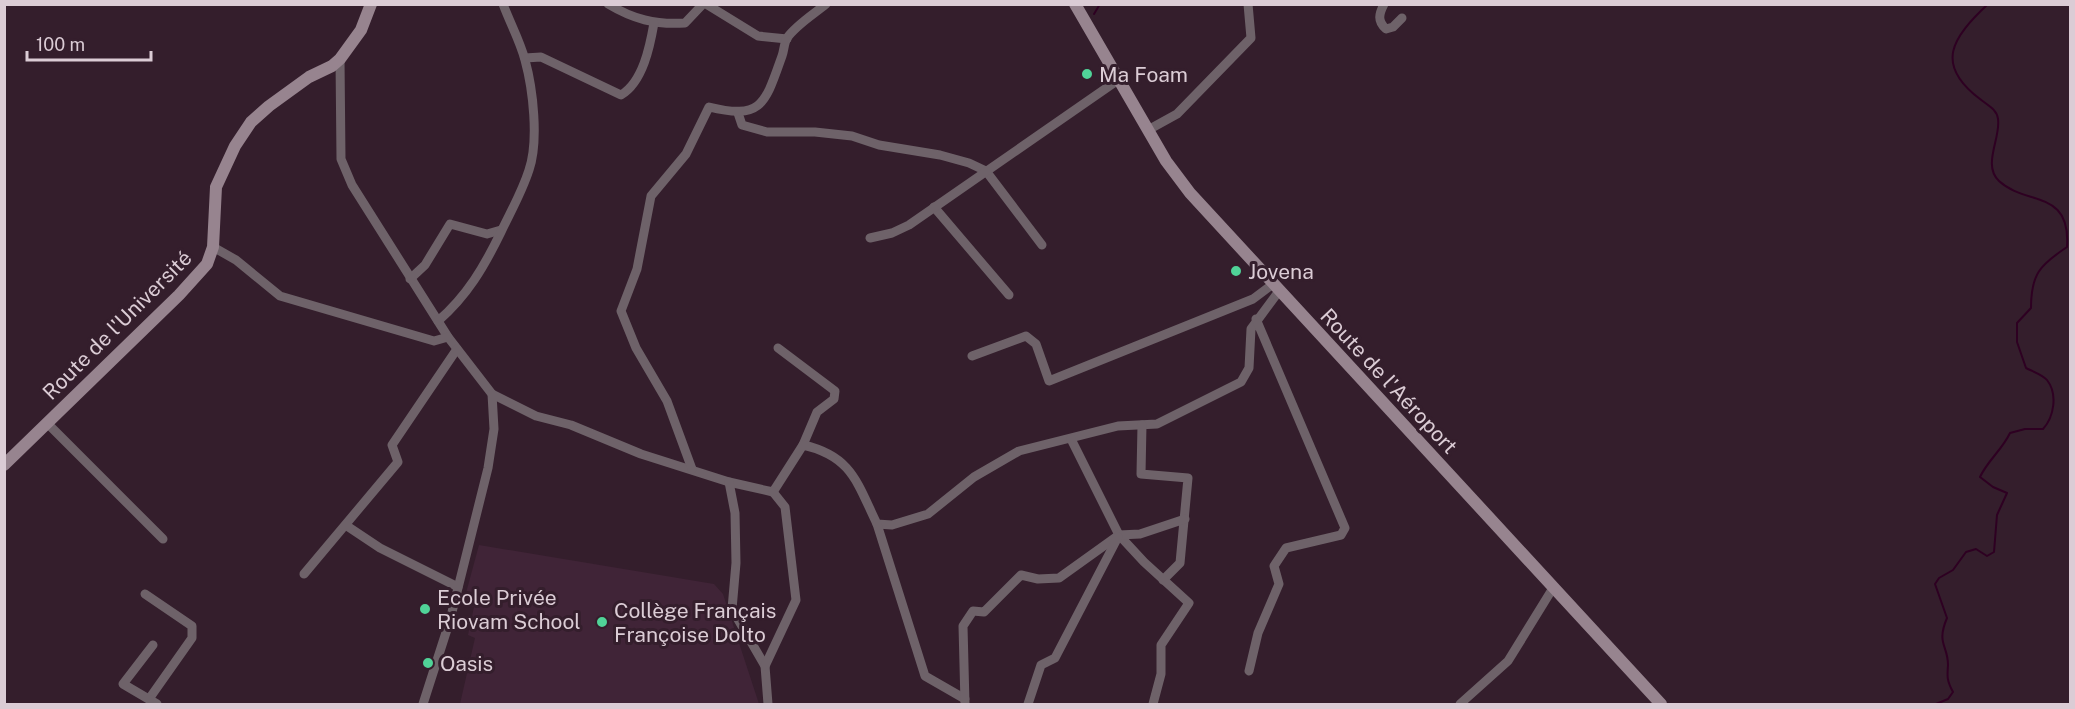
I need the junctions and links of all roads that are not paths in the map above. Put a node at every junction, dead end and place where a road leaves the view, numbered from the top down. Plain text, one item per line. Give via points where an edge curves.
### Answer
1 (371, 4) edge
2 (503, 4) edge
3 (608, 4) edge
4 (704, 4) edge
5 (826, 4) edge
6 (1075, 4) edge
7 (1248, 4) edge
8 (1384, 4) edge
9 (1402, 18) dead end
10 (654, 22) junction
11 (787, 39) junction
12 (525, 58) junction
13 (340, 59) junction
14 (1118, 80) junction
15 (738, 113) junction
16 (1148, 130) junction
17 (986, 171) junction
18 (934, 207) junction
19 (501, 230) junction
20 (870, 238) dead end
21 (1042, 245) dead end
22 (213, 247) junction
23 (410, 279) junction
24 (1276, 288) junction
25 (1009, 295) dead end
26 (1256, 319) junction
27 (438, 321) junction
28 (448, 337) junction
29 (778, 348) dead end
30 (457, 349) junction
31 (972, 356) dead end
32 (492, 394) junction
33 (47, 423) junction
34 (1142, 425) junction
35 (1071, 439) junction
36 (803, 445) junction
37 (4, 465) edge
38 (692, 469) junction
39 (729, 482) junction
40 (773, 492) junction
41 (1185, 519) junction
42 (877, 524) junction
43 (347, 526) junction
44 (1119, 535) junction
45 (163, 539) dead end
46 (304, 574) dead end
47 (1163, 580) junction
48 (458, 587) junction
49 (1553, 588) junction
50 (145, 594) dead end
51 (153, 645) dead end
52 (765, 666) junction
53 (1249, 671) dead end
54 (153, 702) edge
55 (965, 702) edge
56 (423, 705) edge
57 (768, 705) edge
58 (1028, 705) edge
59 (1154, 705) edge
60 (1460, 705) edge
61 (1661, 705) edge

1 - 13 main road, Route de l'Université via 361,30
2 - 12 street
3 - 10 street via 640,21
4 - 10 street via 685,23
4 - 11 street via 758,36
5 - 11 street
6 - 14 main road, Route de l'Aéroport
7 - 16 street via 1251,38 1177,114
8 - 9 street via 1379,15 1386,28
10 - 12 street via 642,68 629,90 621,95 541,57
11 - 15 street via 759,105
12 - 19 street via 533,106 530,167
13 - 22 main road, Route de l'Université via 309,77 251,122 226,162 216,187
13 - 23 street via 341,159 352,185
14 - 16 main road, Route de l'Aéroport
14 - 17 street
15 - 17 street via 742,125 767,132 852,136 879,145 940,155
15 - 38 street via 709,107 686,154 651,196 637,269 621,312 636,348 667,401
16 - 24 main road, Route de l'Aéroport via 1190,193
17 - 18 street
17 - 21 street
18 - 20 street via 909,225
18 - 25 street
19 - 23 street via 487,234 450,224 425,265
19 - 27 street via 475,281 456,306
22 - 28 street via 236,260 280,296 434,341
22 - 33 main road, Route de l'Université via 207,264 179,295
23 - 27 street
24 - 26 street
24 - 31 street via 1049,381 1036,344 1026,336
24 - 49 main road, Route de l'Aéroport
26 - 34 street via 1251,329 1249,368 1241,381 1157,424
26 - 53 street via 1345,528 1341,535 1286,548 1274,566 1278,584 1258,633
27 - 28 street
28 - 30 street
29 - 36 street via 835,391 834,399 817,412
30 - 32 street
30 - 43 street via 392,445 398,462
32 - 38 street via 536,416
32 - 48 street via 494,429 488,468
33 - 37 main road, Route de l'Université
33 - 45 street
34 - 35 street via 1118,426
34 - 41 street via 1142,474 1188,478
35 - 42 street via 1018,451 974,477 928,514 892,525
35 - 44 street
36 - 40 street
36 - 42 street via 823,449 846,464
38 - 39 street
39 - 40 street
39 - 52 street via 735,523 732,609
40 - 52 street via 785,507 796,600
41 - 44 street via 1140,534
41 - 47 street via 1180,563
42 - 55 street via 925,676
43 - 46 street
43 - 48 street via 380,548
44 - 47 street
44 - 55 street via 1059,578 1038,579 1021,574 984,612 973,611 963,626
44 - 58 street via 1055,658 1041,665
47 - 59 street via 1189,603 1161,645 1161,674
48 - 56 street
49 - 60 street via 1508,661
49 - 61 main road, Route de l'Aéroport
50 - 54 street via 192,626 192,638
51 - 54 street via 123,684
52 - 57 street

